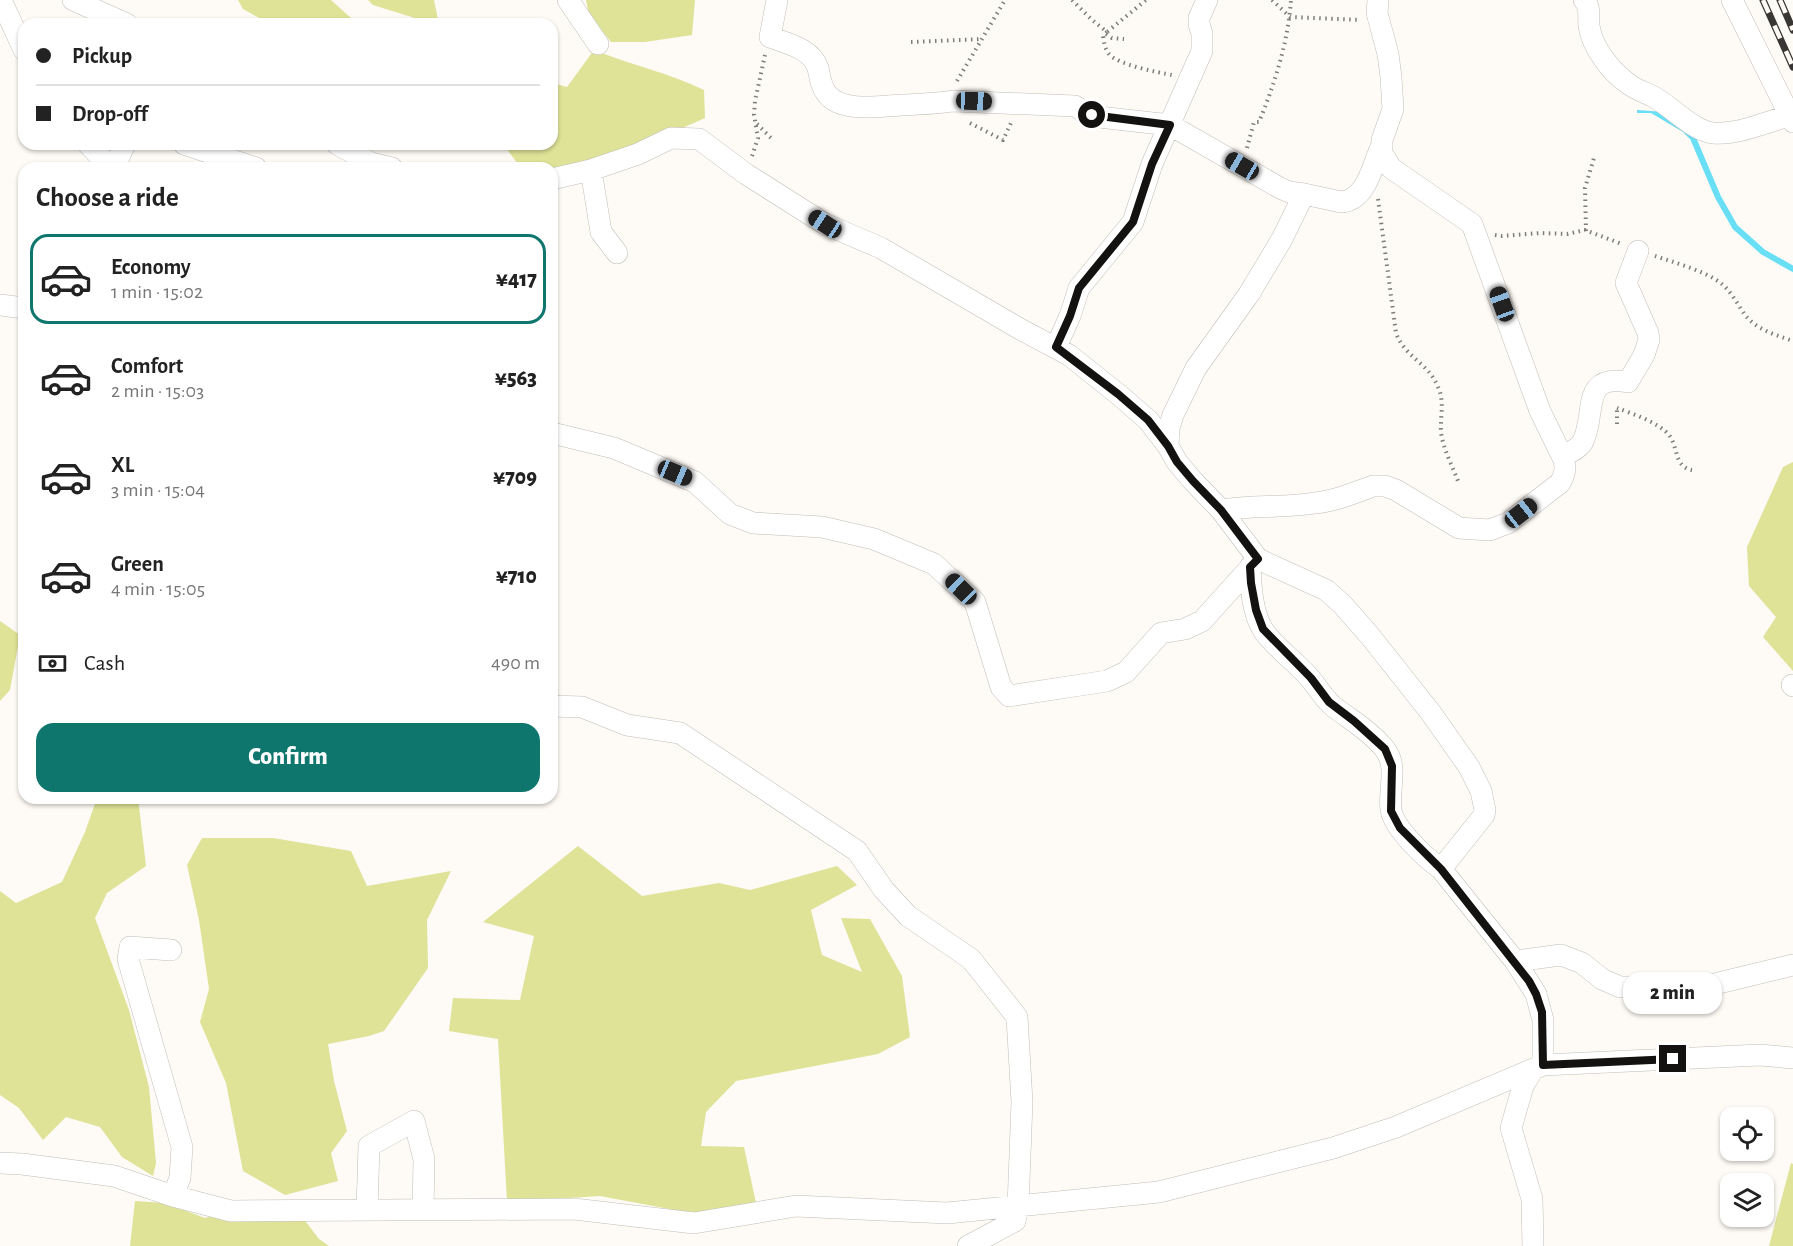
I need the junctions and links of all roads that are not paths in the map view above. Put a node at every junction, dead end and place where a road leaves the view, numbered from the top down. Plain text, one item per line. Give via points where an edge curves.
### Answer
1 (1, 0) edge
2 (73, 0) edge
3 (568, 0) edge
4 (777, 0) edge
5 (1207, 0) edge
6 (1584, 0) edge
7 (1732, 0) edge
8 (1378, 10) edge
9 (114, 18) edge
10 (18, 37) edge
11 (598, 44) dead end
12 (1792, 118) edge
13 (1170, 125) junction
14 (1382, 147) junction
15 (94, 150) edge
16 (202, 150) edge
17 (348, 150) edge
18 (107, 162) edge
19 (238, 162) edge
20 (370, 162) edge
21 (591, 170) junction
22 (558, 178) edge
23 (1304, 194) junction
24 (1638, 250) dead end
25 (616, 253) dead end
26 (0, 305) edge
27 (18, 307) edge
28 (1056, 347) junction
29 (558, 434) edge
30 (1168, 446) junction
31 (1562, 456) junction
32 (1221, 510) junction
33 (1254, 563) junction
34 (558, 706) edge
35 (1441, 869) junction
36 (171, 950) dead end
37 (1515, 961) junction
38 (1793, 965) edge
39 (1793, 1058) edge
40 (1537, 1068) junction
41 (0, 1163) edge
42 (172, 1196) junction
43 (1018, 1207) junction
44 (367, 1210) junction
45 (423, 1210) junction
46 (968, 1246) edge
47 (1533, 1246) edge

1 - 10 street
2 - 9 street
3 - 11 street
4 - 13 street via 770,37 811,55 828,96 841,103 870,107 953,101 1068,105 1099,117
5 - 13 street via 1199,18 1202,51
6 - 12 street via 1588,4 1593,40 1613,72 1702,130 1725,133
7 - 12 street
8 - 14 street via 1388,54 1393,110
13 - 23 street via 1280,188
13 - 28 street via 1133,222 1079,288
14 - 23 street via 1359,195 1341,202
14 - 31 street via 1391,168 1472,224 1540,411
15 - 18 street
16 - 19 street
17 - 20 street
21 - 22 street
21 - 25 street via 602,232
21 - 28 street via 671,138 699,139 825,224 881,248
23 - 30 street via 1249,294 1196,368 1173,415
24 - 31 street via 1626,283 1648,333 1647,348 1628,382 1610,381 1599,386 1591,400 1584,440
26 - 27 street
28 - 30 street via 1148,420
29 - 33 street via 614,447 695,482 730,514 753,523 822,527 874,538 934,564 975,602 1001,687 1010,696 1107,681 1126,672 1161,633 1202,621
30 - 32 street via 1177,462
31 - 32 street via 1566,468 1560,483 1508,523 1490,530 1459,528 1396,490 1380,486 1311,504
32 - 33 street
33 - 35 street via 1251,583 1263,629 1329,702 1385,749 1392,766 1394,820
33 - 35 street via 1326,590 1342,604 1425,705 1469,767 1481,791 1484,815
34 - 43 street via 582,706 627,725 680,734 857,851 908,915 971,959 1017,1017 1022,1102
35 - 37 street
36 - 42 street via 130,947 128,959 182,1147 180,1178
37 - 38 street via 1561,956 1582,963 1620,987 1702,987
37 - 40 street via 1533,988 1542,1012
39 - 40 street via 1760,1055
40 - 43 street via 1396,1127 1333,1148 1160,1192
40 - 47 street via 1523,1086 1511,1128 1532,1199
41 - 42 street via 114,1176
42 - 44 street via 231,1211
43 - 45 street via 947,1213 796,1206 694,1223 574,1209
43 - 46 street via 1015,1221
44 - 45 street
44 - 45 street via 369,1146 414,1121 424,1159

